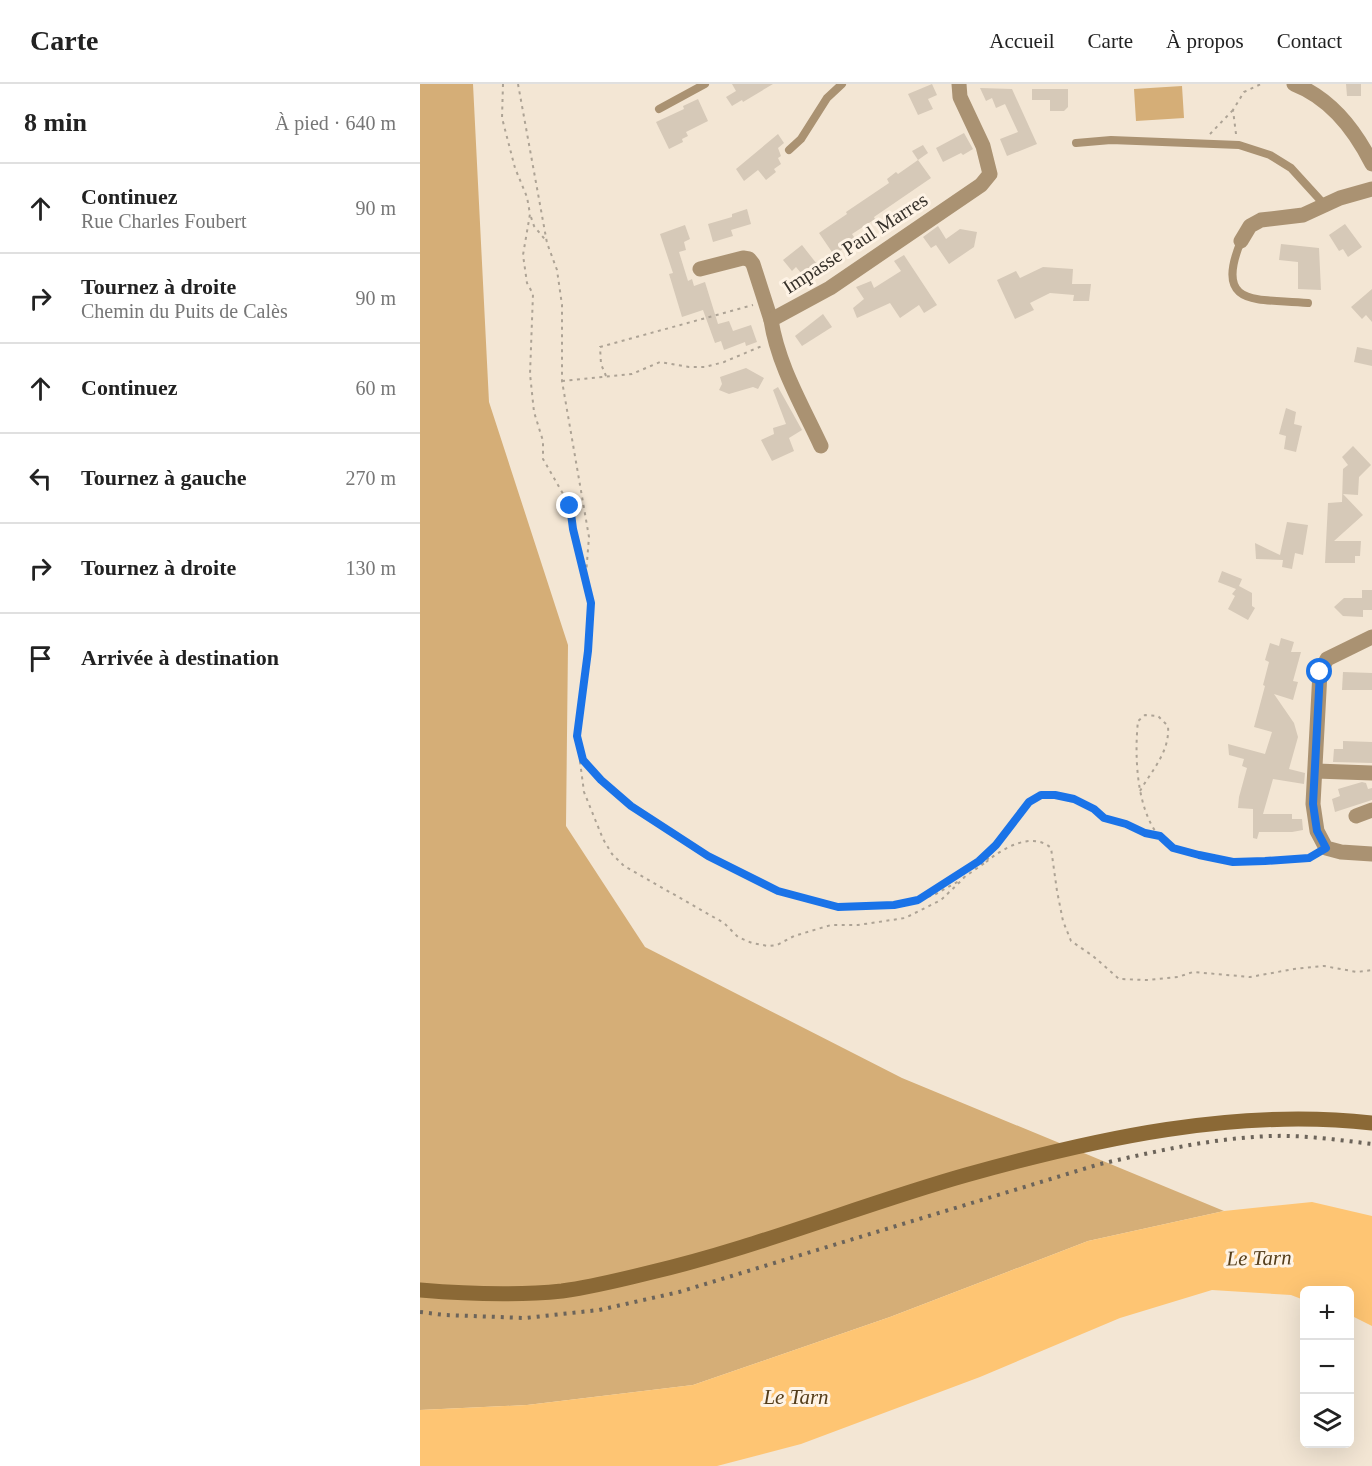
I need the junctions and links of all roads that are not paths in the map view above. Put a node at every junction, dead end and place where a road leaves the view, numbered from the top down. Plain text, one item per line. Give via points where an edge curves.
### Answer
1 (705, 84) edge
2 (842, 84) edge
3 (959, 84) edge
4 (1294, 84) edge
5 (659, 109) dead end
6 (1076, 143) dead end
7 (789, 150) dead end
8 (1372, 164) edge
9 (1372, 189) edge
10 (1324, 207) junction
11 (1241, 241) joint
12 (700, 269) dead end
13 (1308, 303) dead end
14 (771, 320) junction
15 (821, 446) dead end
16 (1372, 637) edge
17 (1316, 771) junction
18 (1372, 773) edge
19 (1372, 810) edge
20 (1356, 816) dead end
21 (1372, 854) edge
22 (1372, 1124) edge
23 (420, 1290) edge

1 - 5 lane
2 - 7 lane
3 - 14 street, Impasse Paul Marres via 960,97 983,146 990,174 831,288
4 - 8 street via 1339,114
6 - 10 lane via 1111,140 1239,145 1270,155 1291,168
9 - 10 street
10 - 11 street via 1304,215 1261,220 1250,226
11 - 13 lane via 1231,272 1237,292 1246,297
12 - 14 street via 749,259
14 - 15 street, Impasse Paul Marres via 781,360
16 - 17 street via 1327,659 1320,672
17 - 18 street
17 - 21 street via 1313,804 1317,831 1326,848
19 - 20 street
22 - 23 main road via 1276,1119 1148,1132 966,1175 689,1264 616,1281 563,1291 511,1294

